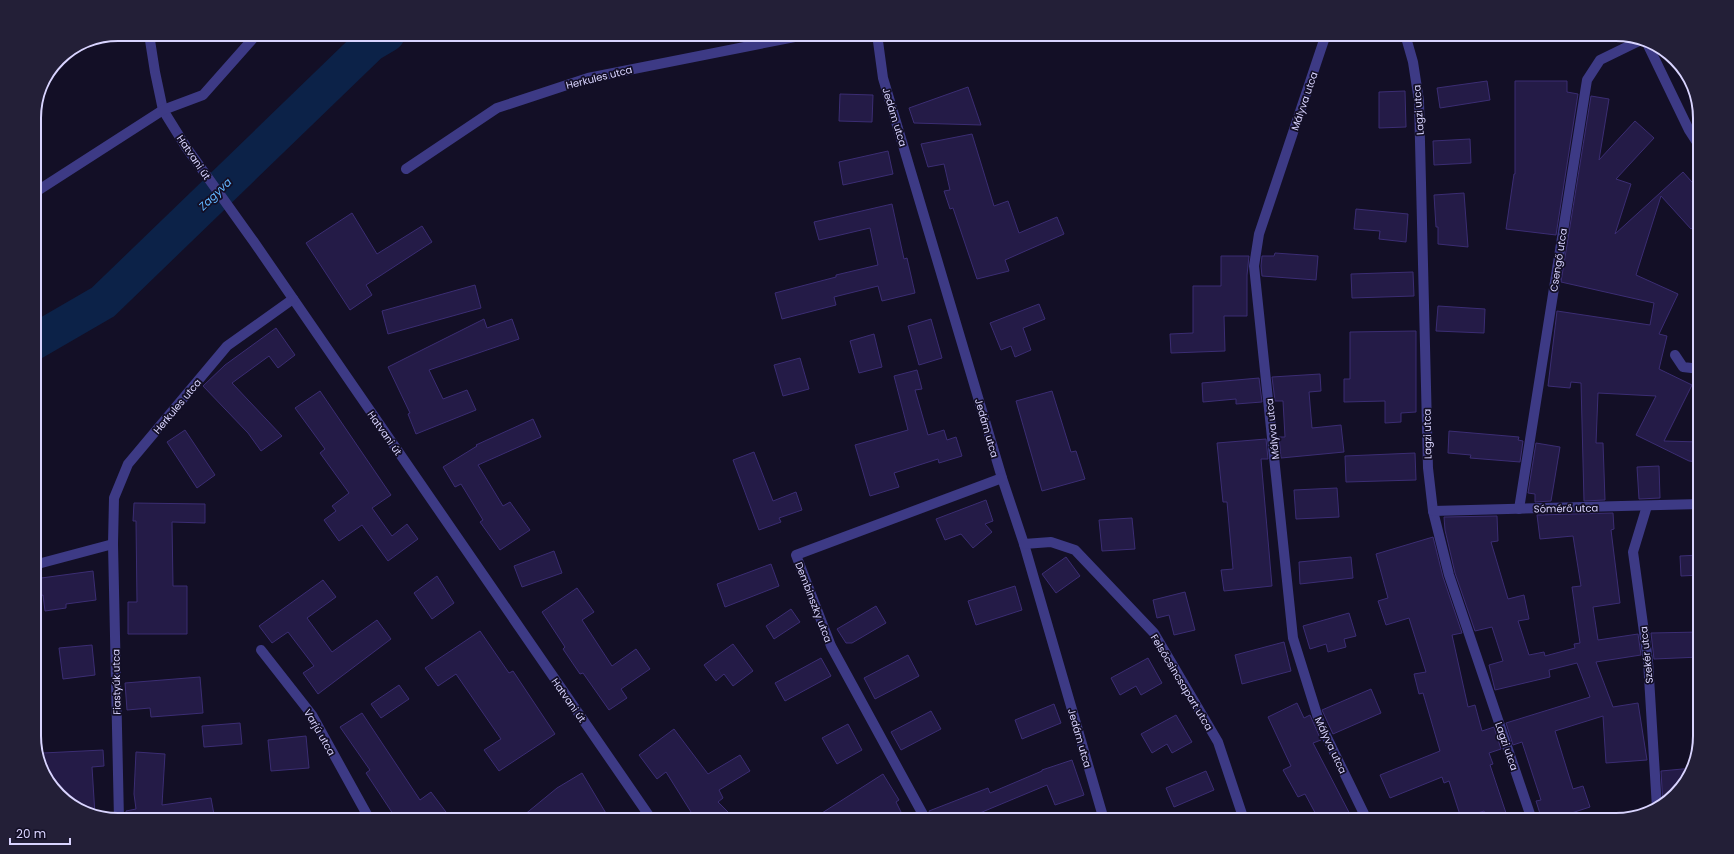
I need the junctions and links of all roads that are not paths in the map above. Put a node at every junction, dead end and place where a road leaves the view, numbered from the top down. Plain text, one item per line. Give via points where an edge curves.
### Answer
1 (150, 41) edge
2 (251, 41) edge
3 (775, 41) edge
4 (878, 41) edge
5 (1324, 41) edge
6 (1407, 41) edge
7 (1634, 44) edge
8 (1650, 49) edge
9 (163, 110) junction
10 (1693, 136) edge
11 (406, 169) dead end
12 (41, 188) edge
13 (293, 299) junction
14 (1675, 355) dead end
15 (1693, 368) edge
16 (1002, 478) junction
17 (1693, 504) edge
18 (1647, 506) junction
19 (1519, 509) junction
20 (1433, 511) junction
21 (113, 544) junction
22 (1024, 544) junction
23 (41, 563) edge
24 (261, 650) dead end
25 (1657, 801) edge
26 (119, 813) edge
27 (366, 813) edge
28 (647, 813) edge
29 (922, 813) edge
30 (1102, 813) edge
31 (1242, 813) edge
32 (1364, 813) edge
33 (1530, 813) edge

1 - 9 street, Hatvani út
2 - 9 street via 203,95
3 - 11 street, Herkules utca via 588,78 505,105
4 - 16 street, Jedám utca via 883,78
5 - 32 street, Mályva utca via 1259,234 1254,266 1294,638 1319,721
6 - 20 street, Lagzi utca via 1414,62 1419,101 1428,468
7 - 19 street, Csengő utca via 1600,60 1587,80
8 - 10 street
9 - 12 street
9 - 13 street, Hatvani út via 186,147
13 - 21 street, Herkules utca via 227,346 128,464 114,498
13 - 28 street, Hatvani út
14 - 15 street via 1683,367
16 - 22 street, Jedám utca
16 - 29 street, Dembinszky utca via 796,555 831,646
17 - 18 street, Sómérő utca
18 - 19 street, Sómérő utca
18 - 25 street, Szekér utca via 1633,552 1648,661
19 - 20 street, Sómérő utca
20 - 33 street, Lagzi utca via 1449,575
21 - 23 street
21 - 26 street, Fiastyúk utca
22 - 30 street, Jedám utca
22 - 31 street, Felsőcsincsapart utca via 1051,542 1075,550 1154,633 1218,742
24 - 27 street, Varjú utca via 312,715

